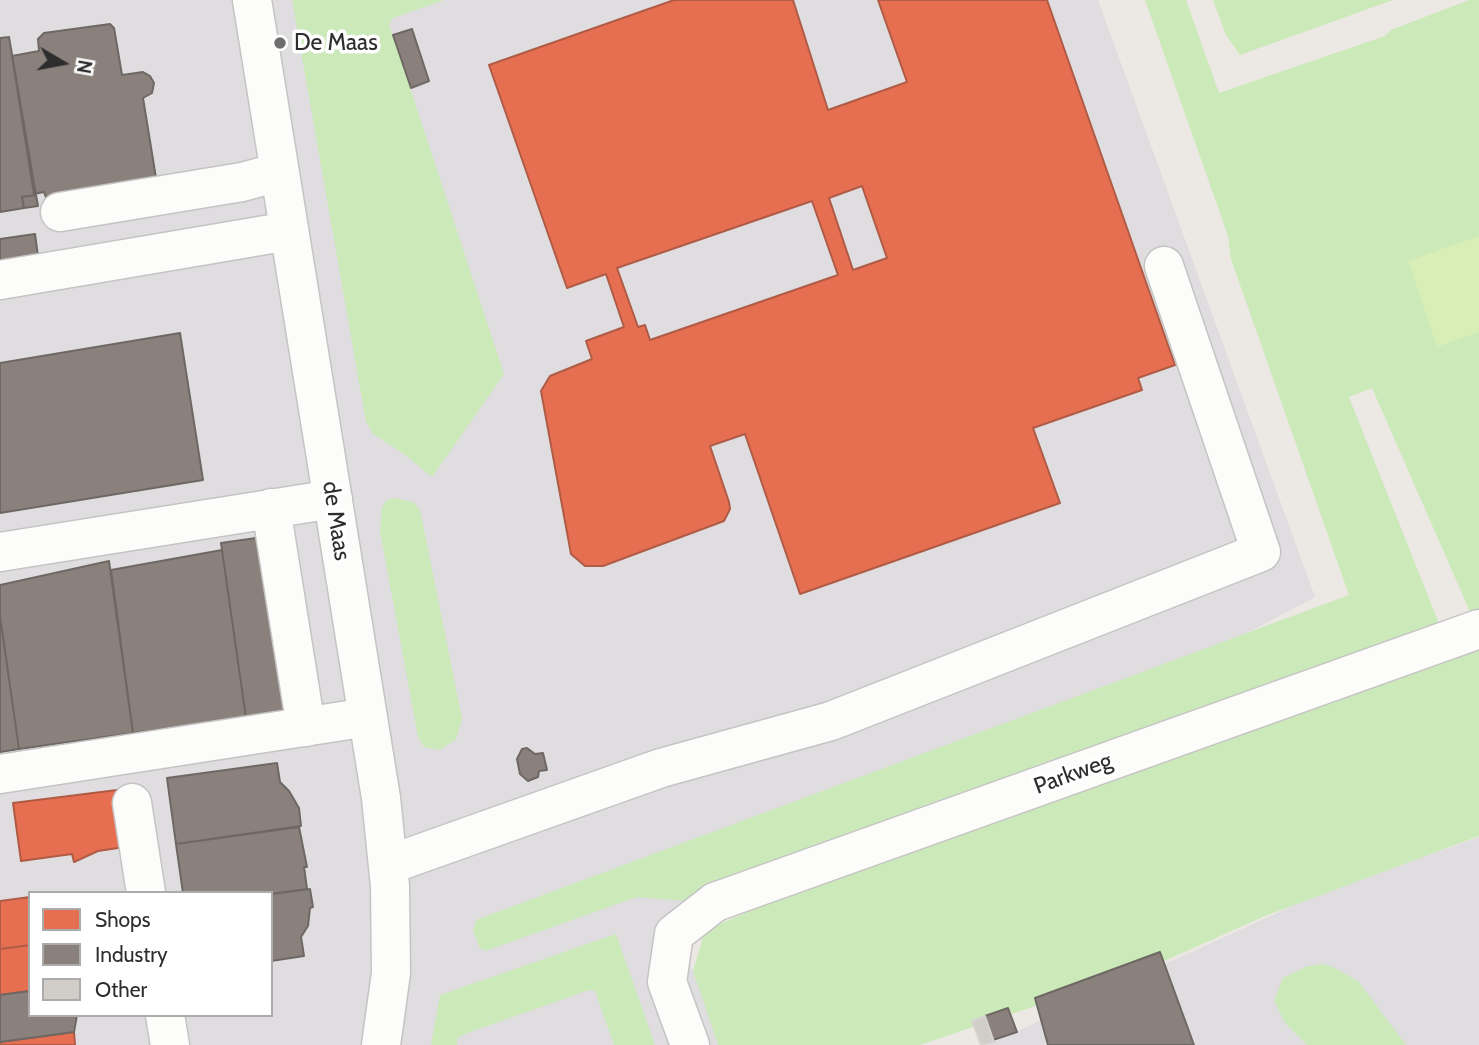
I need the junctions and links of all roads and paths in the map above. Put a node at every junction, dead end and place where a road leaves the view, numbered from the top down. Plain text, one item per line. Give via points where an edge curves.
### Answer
1 (252, 0) edge
2 (279, 172) junction
3 (60, 212) dead end
4 (289, 231) junction
5 (1164, 266) dead end
6 (0, 279) edge
7 (332, 499) junction
8 (271, 508) junction
9 (0, 552) edge
10 (1479, 629) edge
11 (368, 717) junction
12 (306, 727) junction
13 (0, 774) edge
14 (132, 803) dead end
15 (388, 865) junction
16 (146, 891) edge
17 (165, 1017) edge
18 (170, 1045) edge
19 (381, 1045) edge
20 (690, 1045) edge

1 - 2 street, de Maas
2 - 3 street
2 - 4 street, de Maas
4 - 6 street
4 - 7 street, de Maas
5 - 15 street via 1261,552 831,721 661,768
7 - 8 street
7 - 11 street, de Maas
8 - 9 street
8 - 12 street
10 - 20 street, Parkweg via 715,902 674,934 667,982
11 - 12 street
11 - 15 street, de Maas
12 - 13 street
14 - 16 street
15 - 19 street, de Maas via 391,973
17 - 18 street

